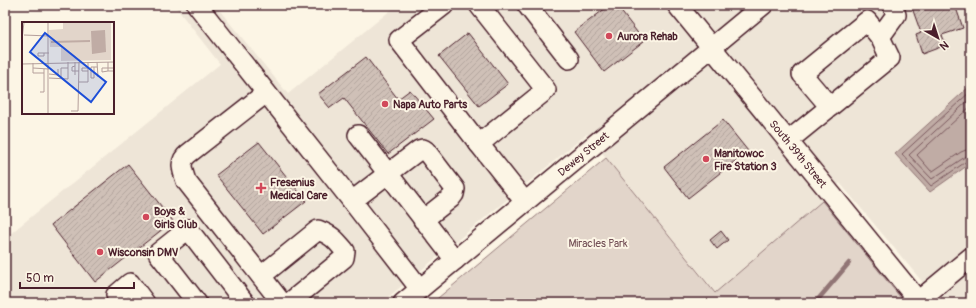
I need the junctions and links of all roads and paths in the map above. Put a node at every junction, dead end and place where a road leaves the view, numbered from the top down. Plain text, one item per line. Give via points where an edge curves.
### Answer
1 (196, 5) edge
2 (444, 5) edge
3 (479, 5) edge
4 (527, 5) edge
5 (677, 5) edge
6 (763, 5) edge
7 (893, 5) edge
8 (869, 13) edge
9 (880, 37) junction
10 (712, 48) junction
11 (569, 59) dead end
12 (266, 93) junction
13 (830, 107) junction
14 (358, 135) dead end
15 (788, 141) junction
16 (479, 144) junction
17 (387, 173) junction
18 (352, 201) junction
19 (525, 202) junction
20 (423, 220) junction
21 (971, 257) edge
22 (455, 260) junction
23 (261, 276) junction
24 (420, 289) junction
25 (116, 295) dead end
26 (919, 302) edge
27 (145, 303) edge
28 (197, 303) edge
29 (245, 303) edge
30 (282, 303) edge
31 (289, 303) edge
32 (402, 303) edge

1 - 12 street
2 - 16 street via 400,40
3 - 16 street via 546,90
4 - 11 street
5 - 10 street, South 39th Street
6 - 10 street, Dewey Street
7 - 9 street via 896,15
8 - 9 street
8 - 13 street via 802,74
9 - 13 street via 890,58
10 - 15 street, South 39th Street
10 - 19 street, Dewey Street
12 - 18 street
12 - 23 street via 183,158 182,163 186,181
13 - 15 street
14 - 17 street
15 - 26 street, South 39th Street
16 - 19 street
17 - 18 street
17 - 20 street
17 - 20 street via 419,150 426,151 455,189 451,198
18 - 24 street
19 - 22 street, Dewey Street
20 - 22 street
21 - 26 street
22 - 24 street, Dewey Street
23 - 30 street
23 - 31 street via 318,230 334,238 345,251 344,258
24 - 32 street, Dewey Street
25 - 27 street via 130,283
28 - 29 street via 158,253 188,229

